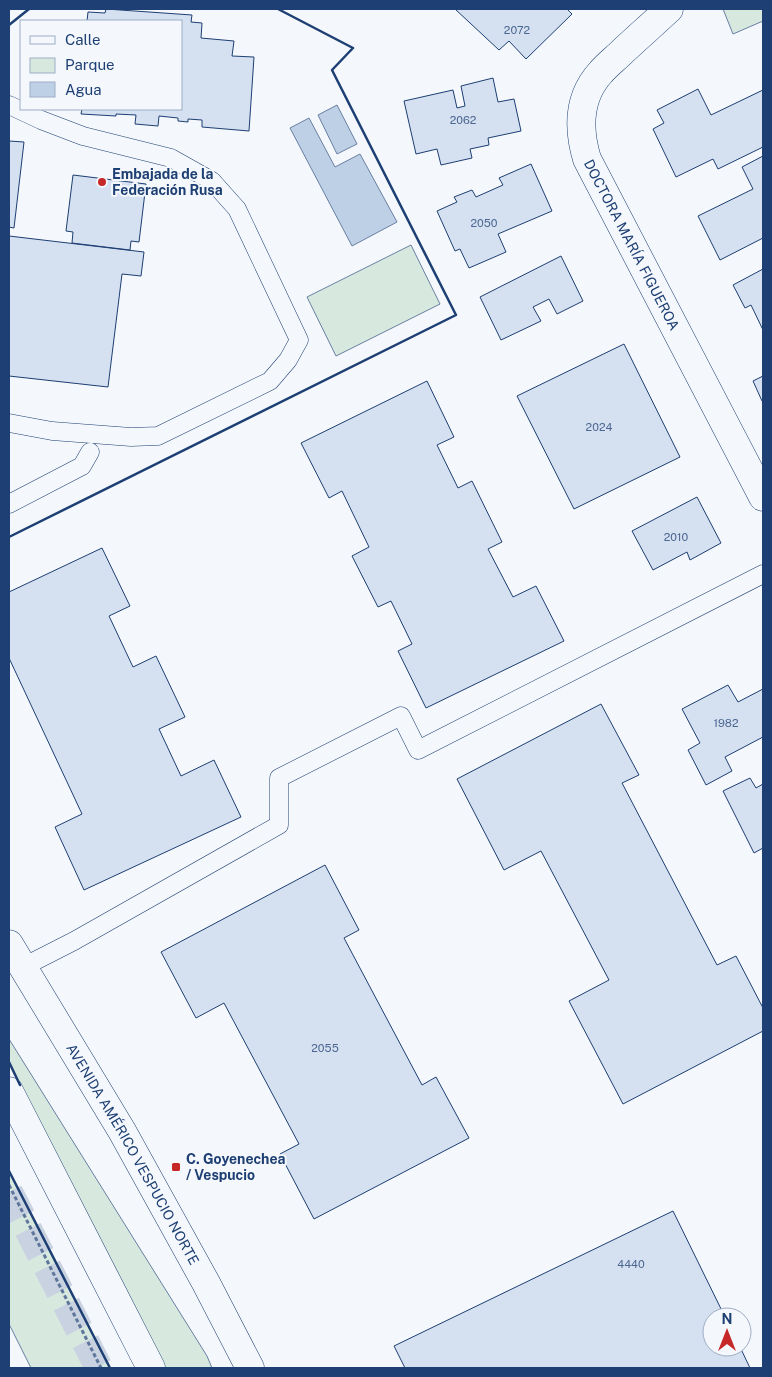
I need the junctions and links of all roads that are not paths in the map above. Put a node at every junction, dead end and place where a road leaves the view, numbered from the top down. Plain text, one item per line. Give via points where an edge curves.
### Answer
1 (668, 9) edge
2 (9, 105) edge
3 (9, 423) edge
4 (90, 452) dead end
5 (763, 497) edge
6 (9, 504) edge
7 (763, 574) edge
8 (9, 944) edge
9 (23, 967) junction
10 (9, 1091) edge
11 (151, 1368) edge
12 (250, 1368) edge

1 - 5 main road, DOCTORA MARÍA FIGUEROA via 600,72 589,89 580,124 582,142 587,160
2 - 3 lane via 83,136 171,158 212,181 237,209 300,340 270,381 158,436 131,437
4 - 6 lane via 82,466
7 - 9 lane via 418,750 400,716 279,778 279,825
8 - 9 main road, AVENIDA AMÉRICO VESPUCIO NORTE
9 - 12 main road, AVENIDA AMÉRICO VESPUCIO NORTE via 122,1131
10 - 11 main road

